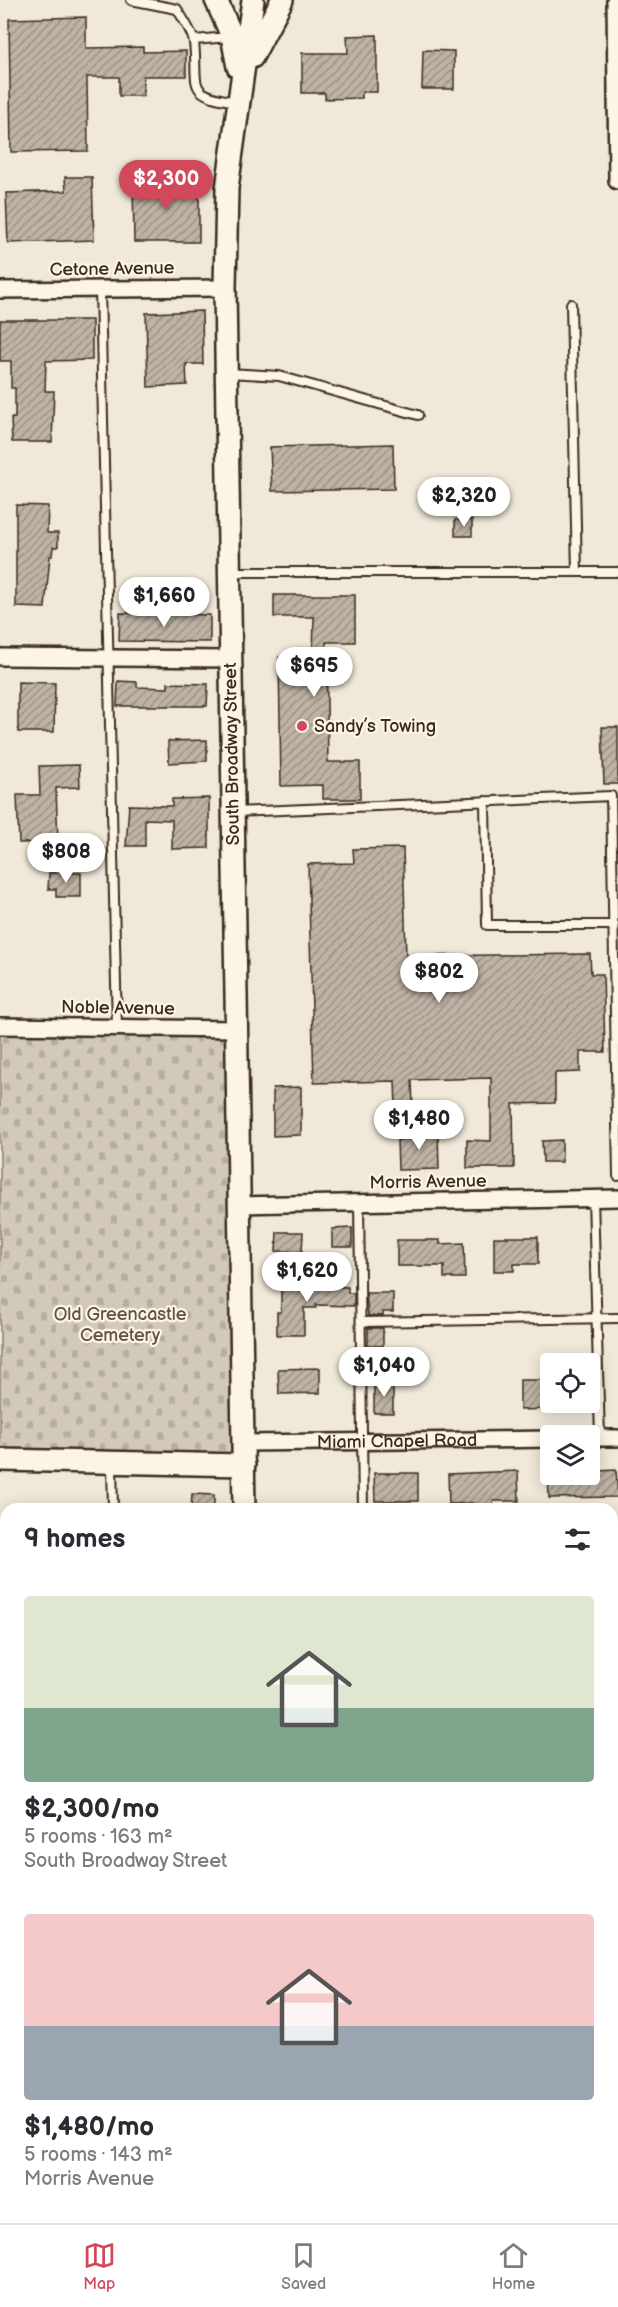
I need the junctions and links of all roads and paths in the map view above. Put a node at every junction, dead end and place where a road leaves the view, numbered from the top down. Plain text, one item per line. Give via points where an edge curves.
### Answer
1 (131, 0) edge
2 (180, 0) edge
3 (216, 0) edge
4 (253, 0) edge
5 (282, 0) edge
6 (615, 0) edge
7 (177, 9) junction
8 (240, 35) junction
9 (194, 40) junction
10 (240, 92) junction
11 (617, 181) edge
12 (100, 287) junction
13 (225, 288) junction
14 (0, 290) edge
15 (571, 304) dead end
16 (227, 373) junction
17 (418, 415) dead end
18 (230, 572) junction
19 (577, 572) junction
20 (618, 572) edge
21 (0, 657) edge
22 (110, 658) junction
23 (231, 659) junction
24 (485, 801) junction
25 (234, 812) junction
26 (614, 925) junction
27 (0, 1026) edge
28 (117, 1028) junction
29 (236, 1029) junction
30 (618, 1176) edge
31 (593, 1198) junction
32 (618, 1198) edge
33 (359, 1203) junction
34 (238, 1205) junction
35 (597, 1318) junction
36 (618, 1318) edge
37 (361, 1322) junction
38 (595, 1425) edge
39 (600, 1438) edge
40 (618, 1438) edge
41 (540, 1439) edge
42 (362, 1442) junction
43 (243, 1443) junction
44 (0, 1460) edge
45 (112, 1461) junction
46 (244, 1465) junction
47 (113, 1503) edge
48 (244, 1503) edge
49 (363, 1503) edge

1 - 7 lane
2 - 7 lane
3 - 8 street
4 - 8 street
5 - 10 street via 259,39
6 - 11 street
7 - 9 lane
8 - 9 lane
8 - 10 street
9 - 10 lane via 194,72 199,89 207,97
10 - 13 street, South Broadway Street via 227,188
12 - 13 street, Cetone Avenue
12 - 14 street, Cetone Avenue
12 - 22 lane
13 - 16 street, South Broadway Street
15 - 19 lane
16 - 17 lane via 279,376
16 - 18 street, South Broadway Street
18 - 19 lane
18 - 23 street, South Broadway Street
19 - 20 lane
21 - 22 street
22 - 23 street
22 - 28 lane
23 - 25 street, South Broadway Street
24 - 25 lane
24 - 26 lane via 487,925
24 - 26 lane via 611,796
25 - 29 street, South Broadway Street
26 - 30 lane
27 - 28 street, Noble Avenue
28 - 29 street, Noble Avenue
29 - 34 street, South Broadway Street
31 - 32 street, Morris Avenue
31 - 33 street, Morris Avenue
31 - 35 lane
33 - 34 street, Morris Avenue
33 - 37 lane
34 - 43 street, South Broadway Street
35 - 36 lane
35 - 37 lane
35 - 38 lane
37 - 42 lane
39 - 40 street
41 - 42 street, Miami Chapel Road
42 - 43 street, Miami Chapel Road
42 - 49 lane
43 - 46 street, South Broadway Street
44 - 45 street
45 - 46 street
45 - 47 lane
46 - 48 street, South Broadway Street

